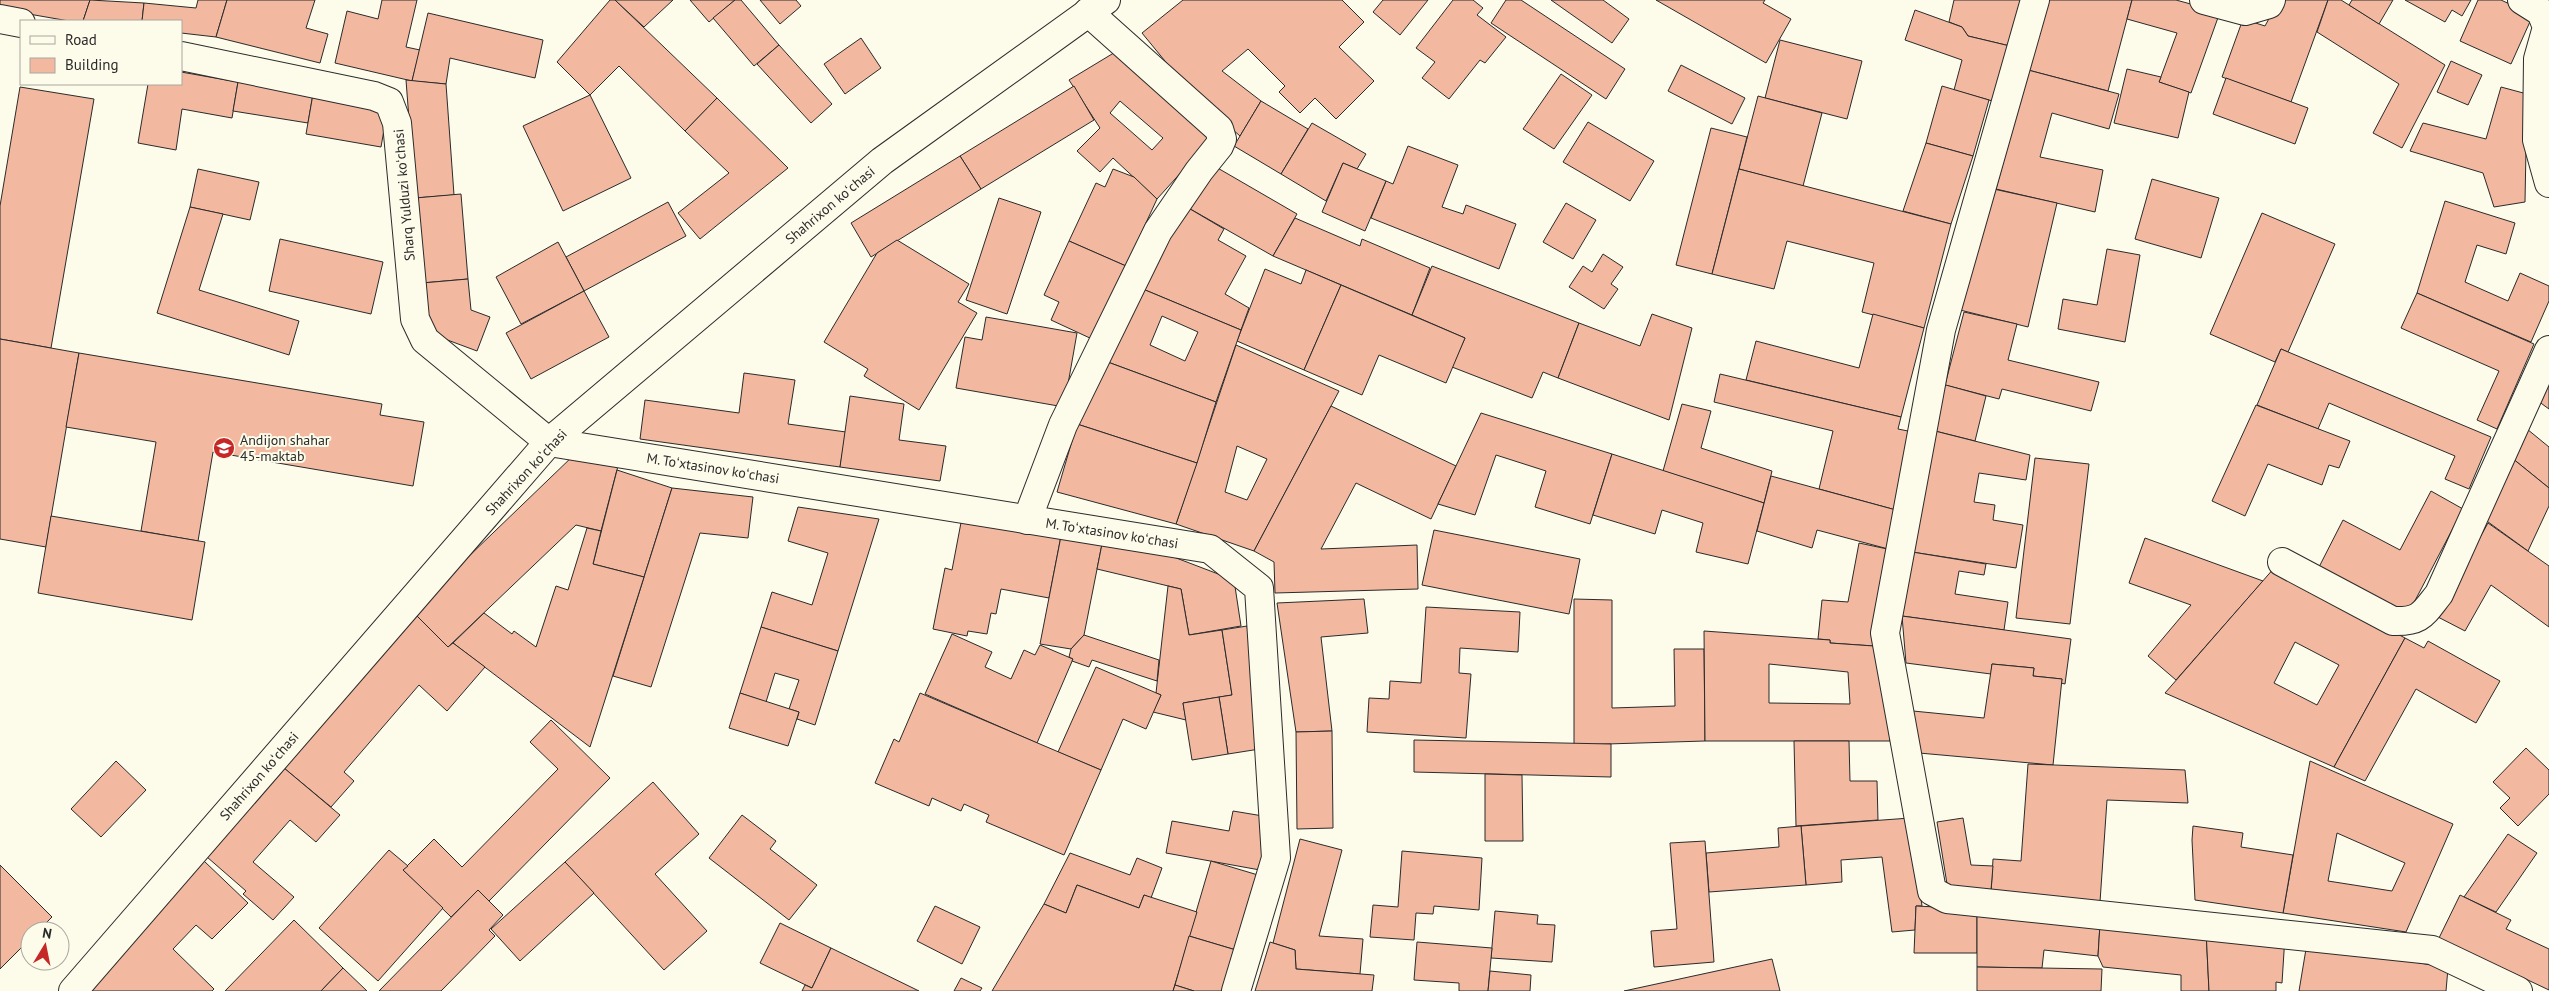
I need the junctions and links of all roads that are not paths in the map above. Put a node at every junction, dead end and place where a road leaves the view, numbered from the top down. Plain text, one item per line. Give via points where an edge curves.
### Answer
1 (2035, 0) edge
2 (2204, 0) edge
3 (2271, 0) edge
4 (2522, 0) edge
5 (1097, 6) edge
6 (0, 19) edge
7 (20, 23) edge
8 (182, 56) edge
9 (2549, 183) edge
10 (2549, 350) edge
11 (549, 442) junction
12 (1027, 520) junction
13 (2282, 562) dead end
14 (73, 991) edge
15 (1236, 991) edge
16 (2518, 991) edge

1 - 16 street via 1941,330 1885,634 1932,891 1947,898 2432,950
2 - 3 street via 2245,11 2269,4
4 - 9 street via 2541,12 2547,27 2538,59 2537,140
5 - 11 street, Shahrixon koʻchasi via 882,161
5 - 12 street via 1219,129 1222,138 1158,231 1064,425
6 - 7 street
8 - 11 street, Sharq Yulduzi koʻchasi via 390,102 397,123 415,319 425,340
10 - 13 street via 2439,594 2420,617 2411,621 2393,621
11 - 12 street, M. Toʻxtasinov koʻchasi
11 - 14 street, Shahrixon koʻchasi
12 - 15 street, M. Toʻxtasinov koʻchasi via 1210,549 1259,588 1276,858

